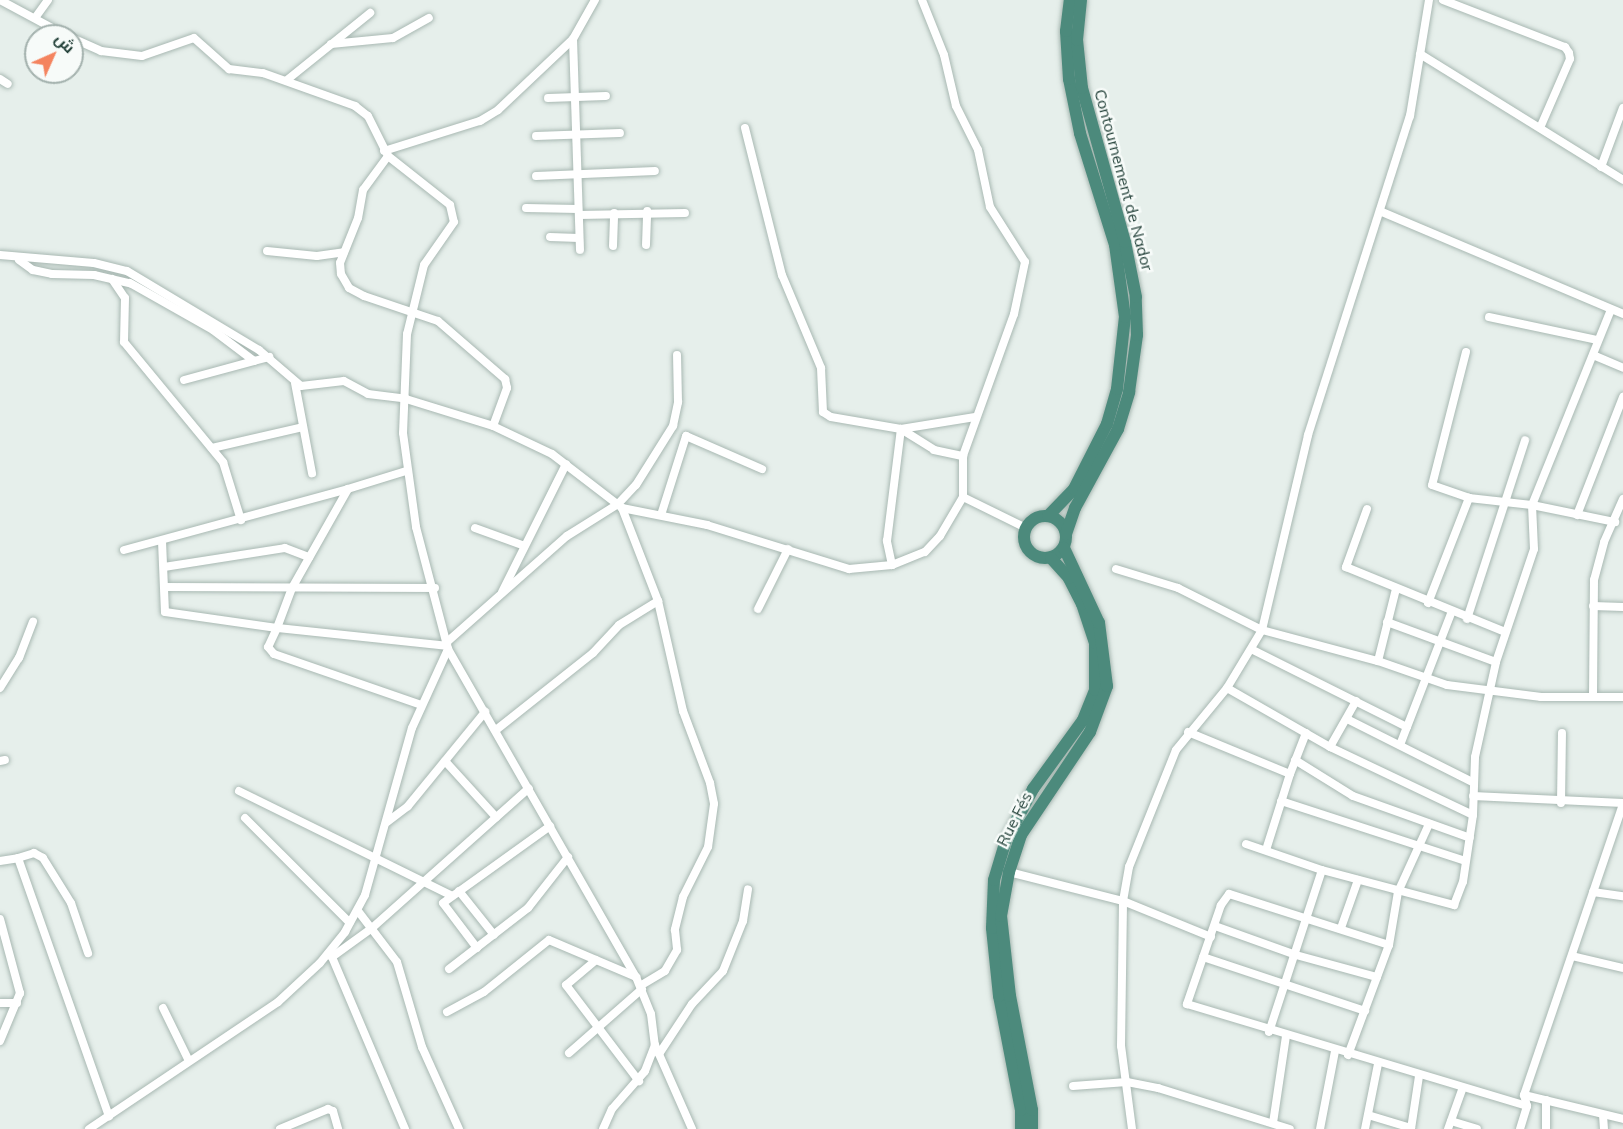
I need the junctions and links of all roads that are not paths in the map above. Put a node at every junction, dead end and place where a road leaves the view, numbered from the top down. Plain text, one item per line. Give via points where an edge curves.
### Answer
1 (0, 0) edge
2 (48, 0) edge
3 (595, 0) edge
4 (922, 0) edge
5 (1070, 0) edge
6 (1080, 0) edge
7 (1429, 0) edge
8 (1443, 0) edge
9 (370, 13) dead end
10 (35, 18) junction
11 (429, 18) dead end
12 (46, 24) edge
13 (573, 39) junction
14 (84, 43) edge
15 (331, 44) junction
16 (1420, 54) junction
17 (0, 79) edge
18 (287, 80) junction
19 (8, 84) dead end
20 (606, 96) dead end
21 (576, 97) junction
22 (548, 98) dead end
23 (1623, 108) edge
24 (745, 128) dead end
25 (1540, 128) junction
26 (620, 133) dead end
27 (577, 134) junction
28 (536, 136) dead end
29 (386, 153) junction
30 (1601, 167) junction
31 (654, 171) dead end
32 (578, 174) junction
33 (537, 176) dead end
34 (1623, 180) edge
35 (526, 208) dead end
36 (647, 211) junction
37 (578, 212) junction
38 (1382, 212) junction
39 (614, 213) junction
40 (685, 213) dead end
41 (550, 237) dead end
42 (579, 238) junction
43 (646, 245) dead end
44 (614, 246) dead end
45 (580, 250) dead end
46 (267, 251) dead end
47 (344, 252) junction
48 (2, 258) edge
49 (18, 260) junction
50 (112, 279) junction
51 (1611, 309) junction
52 (411, 312) junction
53 (1623, 314) edge
54 (1489, 317) dead end
55 (1598, 340) junction
56 (1466, 352) dead end
57 (677, 355) dead end
58 (1593, 355) junction
59 (269, 357) junction
60 (254, 361) junction
61 (1623, 368) edge
62 (184, 380) dead end
63 (295, 383) junction
64 (1623, 397) edge
65 (406, 399) junction
66 (975, 417) junction
67 (493, 426) junction
68 (303, 428) junction
69 (901, 429) junction
70 (1525, 440) dead end
71 (212, 448) junction
72 (963, 456) junction
73 (566, 464) junction
74 (762, 469) dead end
75 (406, 471) junction
76 (312, 473) dead end
77 (348, 489) junction
78 (967, 497) junction
79 (1469, 498) junction
80 (1623, 499) edge
81 (1505, 504) junction
82 (1533, 505) junction
83 (620, 506) junction
84 (1367, 509) dead end
85 (661, 515) junction
86 (1048, 516) junction
87 (1577, 516) junction
88 (241, 520) junction
89 (1614, 522) junction
90 (476, 528) dead end
91 (1026, 528) junction
92 (1066, 534) junction
93 (162, 541) junction
94 (522, 545) junction
95 (1064, 548) junction
96 (788, 549) junction
97 (124, 550) dead end
98 (309, 557) junction
99 (1052, 558) junction
100 (892, 565) junction
101 (164, 567) junction
102 (1116, 569) dead end
103 (167, 587) junction
104 (292, 588) junction
105 (435, 588) junction
106 (1396, 589) junction
107 (500, 596) junction
108 (658, 601) junction
109 (1428, 603) junction
110 (1593, 606) junction
111 (1623, 607) edge
112 (758, 609) dead end
113 (1452, 611) junction
114 (1467, 619) junction
115 (33, 622) dead end
116 (1387, 622) junction
117 (278, 628) junction
118 (1262, 630) junction
119 (1505, 632) junction
120 (1439, 641) junction
121 (447, 646) junction
122 (1253, 650) junction
123 (1378, 661) junction
124 (1496, 662) junction
125 (1427, 679) junction
126 (0, 688) edge
127 (1227, 688) junction
128 (1491, 691) junction
129 (1593, 695) junction
130 (1623, 697) edge
131 (1356, 701) junction
132 (421, 705) junction
133 (485, 712) junction
134 (1347, 719) junction
135 (1407, 727) junction
136 (496, 730) junction
137 (1188, 732) junction
138 (1306, 733) junction
139 (1562, 733) dead end
140 (1400, 745) junction
141 (1330, 747) junction
142 (1295, 760) junction
143 (445, 761) junction
144 (1290, 774) junction
145 (1473, 782) junction
146 (529, 788) junction
147 (239, 791) dead end
148 (1473, 796) junction
149 (1281, 801) junction
150 (1561, 802) junction
151 (1623, 804) edge
152 (1473, 815) junction
153 (496, 817) junction
154 (245, 818) dead end
155 (387, 822) junction
156 (1429, 824) junction
157 (550, 826) junction
158 (1470, 838) junction
159 (1246, 843) dead end
160 (1420, 846) junction
161 (1266, 850) junction
162 (568, 857) junction
163 (18, 858) junction
164 (377, 858) junction
165 (0, 861) edge
166 (1466, 861) junction
167 (1322, 870) junction
168 (1008, 873) junction
169 (1358, 880) junction
170 (422, 881) junction
171 (748, 889) dead end
172 (1398, 892) junction
173 (1593, 892) junction
174 (456, 893) junction
175 (1623, 896) edge
176 (1123, 901) junction
177 (358, 910) junction
178 (1308, 918) junction
179 (0, 919) edge
180 (350, 923) junction
181 (1215, 926) junction
182 (372, 928) junction
183 (1341, 928) junction
184 (494, 935) junction
185 (1211, 937) junction
186 (1389, 945) junction
187 (477, 948) junction
188 (88, 953) dead end
189 (1296, 955) junction
190 (330, 956) junction
191 (1572, 956) junction
192 (1203, 957) junction
193 (596, 960) junction
194 (1623, 968) edge
195 (449, 969) dead end
196 (636, 977) junction
197 (1377, 977) junction
198 (1284, 986) junction
199 (641, 988) junction
200 (0, 1003) edge
201 (18, 1003) junction
202 (163, 1008) dead end
203 (1365, 1011) junction
204 (447, 1012) dead end
205 (598, 1028) junction
206 (1269, 1032) junction
207 (1286, 1036) junction
208 (0, 1041) edge
209 (655, 1046) junction
210 (1335, 1051) junction
211 (569, 1053) dead end
212 (659, 1054) junction
213 (1348, 1055) junction
214 (189, 1062) junction
215 (1377, 1064) junction
216 (1419, 1076) junction
217 (639, 1081) junction
218 (1127, 1082) junction
219 (1073, 1086) dead end
220 (1462, 1090) junction
221 (1524, 1095) junction
222 (1546, 1101) junction
223 (1527, 1106) junction
224 (1368, 1115) junction
225 (1603, 1115) junction
226 (109, 1116) junction
227 (1623, 1119) edge
228 (1273, 1123) junction
229 (1450, 1125) edge
230 (1468, 1128) edge
231 (89, 1129) edge
232 (280, 1129) edge
233 (338, 1129) edge
234 (405, 1129) edge
235 (459, 1129) edge
236 (603, 1129) edge
237 (692, 1129) edge
238 (1021, 1129) edge
239 (1032, 1129) edge
240 (1132, 1129) edge
241 (1290, 1129) edge
242 (1320, 1129) edge
243 (1365, 1129) edge
244 (1411, 1129) edge
245 (1477, 1129) edge
246 (1520, 1129) edge
247 (1546, 1129) edge
248 (1604, 1129) edge

1 - 10 street
2 - 10 street
3 - 13 street
4 - 66 street via 944,55 956,106 978,150 990,207 1025,262 1014,314
5 - 86 highway, Contournement de Nador via 1066,31 1069,79 1080,133 1115,245 1125,317 1117,389 1107,424 1074,489
6 - 92 highway, Contournement de Nador via 1077,40 1083,95 1127,251 1136,297 1137,335 1129,392 1118,429 1075,508
7 - 16 street
8 - 25 street via 1565,47 1569,52 1570,59
9 - 15 street
10 - 12 street
11 - 15 street via 393,38
13 - 21 street
13 - 29 street via 491,115
14 - 18 street via 101,51 142,56 194,38 230,69
15 - 18 street
16 - 25 street
16 - 38 street via 1410,116
17 - 19 street
18 - 29 street via 363,110
20 - 21 street
21 - 22 street
21 - 27 street
23 - 30 street
24 - 69 street via 782,275 820,368 823,412 831,417
25 - 30 street
26 - 27 street
27 - 28 street
27 - 32 street
29 - 47 street via 363,190 358,218
29 - 52 street via 443,196 454,218 424,265
30 - 34 street
31 - 32 street
32 - 33 street
32 - 37 street
35 - 37 street
36 - 39 street
36 - 40 street
36 - 43 street
37 - 39 street
37 - 42 street
38 - 51 street
38 - 118 street via 1352,290 1308,435
39 - 44 street
41 - 42 street
42 - 45 street
46 - 47 street via 318,256
47 - 52 street via 340,263 349,288
48 - 49 street
49 - 50 street via 33,270 52,274
49 - 59 street via 94,263 127,271 200,311
50 - 60 street via 146,291 213,330
50 - 71 street via 125,298 124,342
51 - 53 street
51 - 55 street
52 - 65 street via 404,365
52 - 67 street via 441,322 505,379 507,388
54 - 55 street
55 - 58 street
56 - 79 street via 1431,481 1438,489
57 - 83 street via 678,402 673,426 652,465
58 - 61 street
58 - 82 street
59 - 60 street
59 - 63 street
60 - 62 street
63 - 65 street via 301,386 344,381 368,394
63 - 68 street
64 - 87 street
65 - 67 street
65 - 75 street
66 - 69 street
66 - 72 street
67 - 73 street
68 - 71 street
68 - 76 street
69 - 72 street via 934,450
69 - 100 street via 887,541
70 - 81 street
71 - 88 street via 223,462
72 - 78 street
73 - 83 street
73 - 94 street
74 - 85 street via 686,436
75 - 77 street
75 - 105 street via 416,527
77 - 88 street
77 - 98 street
78 - 91 street
78 - 100 street via 930,547
79 - 81 street
79 - 109 street
80 - 89 street
81 - 82 street
81 - 114 street
82 - 87 street
82 - 119 street via 1534,549
83 - 85 street
83 - 107 street via 582,525
83 - 108 street
84 - 106 street via 1345,566
85 - 96 street
86 - 91 highway via 1039,517
86 - 92 highway via 1056,519
87 - 89 street
88 - 93 street
89 - 110 street via 1600,557
90 - 94 street
91 - 99 highway via 1024,537 1033,555
92 - 95 highway
93 - 97 street
93 - 101 street
94 - 107 street
95 - 99 highway
95 - 168 highway, Rue Fés via 1099,622 1107,686 1090,732 1040,802 1021,835
96 - 100 street via 849,569
96 - 112 street
98 - 101 street via 285,548
98 - 104 street
99 - 238 highway, Rue Fés via 1069,578 1095,643 1095,690 1083,720 1033,789 1006,840 994,880 992,928 999,996 1021,1110
101 - 103 street
102 - 118 street via 1178,588
103 - 104 street
103 - 117 street via 165,612
104 - 105 street
104 - 117 street
105 - 121 street
106 - 109 street
106 - 116 street
107 - 121 street
108 - 136 street via 619,625 593,654
108 - 199 street via 683,711 710,783 714,815 708,847 683,897 675,930 677,950 665,971
109 - 113 street
110 - 111 street
110 - 129 street
113 - 114 street
113 - 120 street
114 - 119 street
115 - 126 street via 19,658
116 - 120 street
116 - 123 street
117 - 121 street
117 - 132 street via 268,647 274,654
118 - 122 street
118 - 123 street
119 - 124 street
120 - 124 street
120 - 125 street
121 - 132 street
121 - 133 street
122 - 127 street
122 - 131 street
123 - 125 street
124 - 128 street
125 - 128 street
125 - 135 street
127 - 137 street
127 - 138 street
128 - 129 street via 1542,697
128 - 145 street
129 - 130 street
131 - 134 street
131 - 135 street
132 - 155 street
133 - 136 street
133 - 143 street
134 - 140 street
134 - 141 street
135 - 140 street
136 - 146 street
137 - 144 street
137 - 176 street via 1144,824 1129,867
138 - 141 street
138 - 142 street
139 - 150 street
140 - 145 street
141 - 152 street
142 - 144 street
142 - 156 street via 1353,796
143 - 153 street
143 - 155 street via 408,806
144 - 149 street
145 - 148 street
146 - 153 street
146 - 157 street
147 - 164 street
148 - 150 street
148 - 152 street
149 - 160 street
149 - 161 street
150 - 151 street
151 - 173 street
152 - 158 street
153 - 170 street
154 - 180 street
155 - 164 street
156 - 158 street
156 - 160 street
157 - 162 street
157 - 174 street
158 - 166 street
159 - 161 street
160 - 166 street
160 - 172 street
161 - 167 street
162 - 184 street via 528,908
162 - 196 street
163 - 165 street
163 - 188 street via 34,854 43,858 71,903
163 - 226 street
164 - 170 street
164 - 177 street
166 - 172 street via 1463,882 1452,906
167 - 169 street
167 - 178 street
168 - 176 street
168 - 239 highway, Rue Fés via 1001,916 1004,956 1032,1110
169 - 172 street
169 - 183 street
170 - 174 street
170 - 182 street
171 - 212 street via 742,921 723,971 692,1004
172 - 186 street
173 - 175 street
173 - 191 street
174 - 184 street
174 - 187 street via 443,907
176 - 185 street
176 - 218 street via 1121,1046
177 - 180 street
177 - 182 street
178 - 181 street via 1231,894 1224,899
178 - 183 street
178 - 189 street
179 - 201 street via 20,993
180 - 190 street
181 - 185 street
181 - 189 street
182 - 190 street
182 - 235 street via 397,962 422,1047
183 - 186 street
184 - 187 street
185 - 192 street
186 - 197 street
187 - 195 street
189 - 197 street
189 - 198 street
190 - 214 street via 272,1007
190 - 234 street
191 - 194 street
191 - 221 street
192 - 198 street
192 - 206 street via 1187,1006
193 - 196 street
193 - 204 street via 547,941 484,992
193 - 205 street via 566,984
196 - 199 street
197 - 203 street
198 - 203 street
198 - 206 street
199 - 205 street
199 - 209 street
200 - 201 street
201 - 208 street
202 - 214 street
203 - 213 street
205 - 211 street
205 - 217 street
206 - 207 street
207 - 210 street
207 - 228 street
209 - 212 street
209 - 217 street
210 - 213 street
210 - 242 street
212 - 237 street
213 - 215 street
214 - 226 street
215 - 216 street
215 - 224 street
216 - 220 street
216 - 244 street
217 - 236 street via 612,1109
218 - 219 street
218 - 228 street
218 - 240 street
220 - 223 street
220 - 229 street
221 - 222 street
221 - 223 street
222 - 225 street
222 - 247 street
223 - 246 street
224 - 243 street
224 - 244 street
225 - 227 street
225 - 248 street
226 - 231 street
228 - 241 street
229 - 230 street
230 - 245 street
232 - 233 street via 328,1109 333,1111

